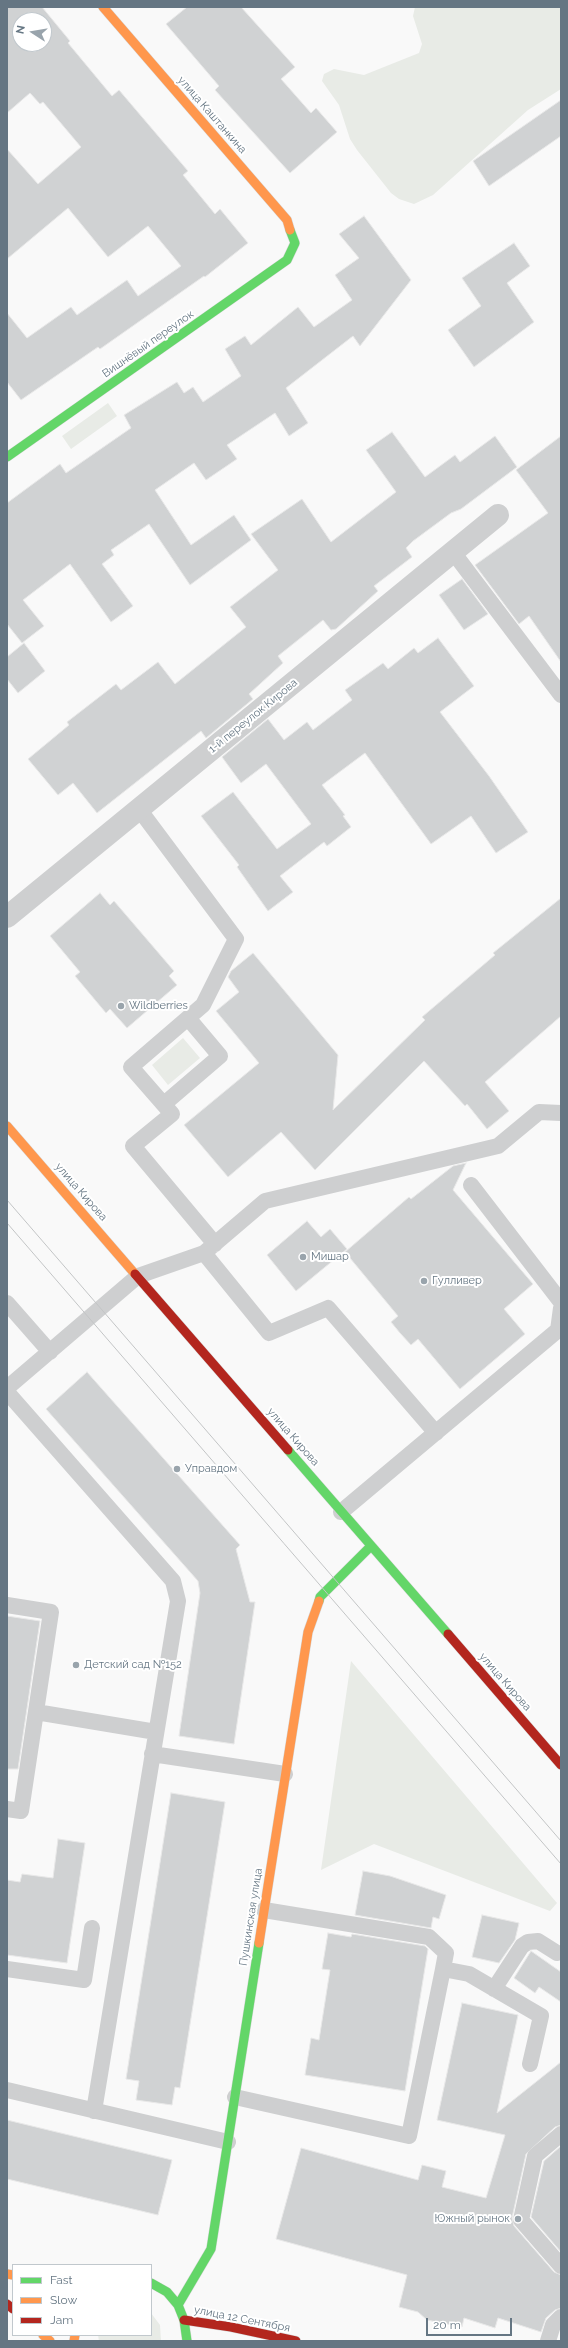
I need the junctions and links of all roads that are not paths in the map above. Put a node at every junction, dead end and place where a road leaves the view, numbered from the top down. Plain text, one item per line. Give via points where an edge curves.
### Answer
1 (103, 7) edge
2 (295, 243) joint
3 (9, 453) edge
4 (498, 515) dead end
5 (453, 552) junction
6 (561, 695) edge
7 (139, 809) junction
8 (7, 917) edge
9 (188, 1018) junction
10 (164, 1104) junction
11 (561, 1113) edge
12 (7, 1126) edge
13 (471, 1185) dead end
14 (210, 1248) junction
15 (138, 1276) junction
16 (561, 1302) edge
17 (7, 1303) edge
18 (561, 1308) edge
19 (50, 1352) junction
20 (7, 1388) edge
21 (7, 1392) edge
22 (436, 1433) junction
23 (341, 1512) junction
24 (371, 1546) junction
25 (7, 1605) edge
26 (36, 1712) junction
27 (156, 1732) junction
28 (152, 1754) junction
29 (561, 1765) edge
30 (285, 1774) junction
31 (7, 1809) edge
32 (264, 1910) junction
33 (92, 1928) dead end
34 (556, 1954) dead end
35 (7, 1969) edge
36 (443, 1969) junction
37 (494, 1989) junction
38 (530, 2064) dead end
39 (7, 2090) edge
40 (235, 2097) junction
41 (94, 2110) junction
42 (561, 2134) edge
43 (228, 2142) junction
44 (561, 2266) edge
45 (152, 2284) edge
46 (178, 2305) junction
47 (561, 2316) edge
48 (184, 2320) junction
49 (187, 2341) edge
50 (296, 2341) edge
51 (548, 2341) edge

1 - 2 street, улица Каштанкина via 287,220
2 - 3 street, Вишнёвый переулок via 287,260
4 - 5 street, 1-й переулок Кирова
5 - 6 lane
5 - 7 street, 1-й переулок Кирова
7 - 8 street, 1-й переулок Кирова
7 - 9 lane via 236,939 203,1005
9 - 10 lane via 220,1056
9 - 10 lane via 131,1067
10 - 14 lane via 172,1114 132,1146
11 - 14 lane via 539,1112 498,1146 265,1201
12 - 15 street, улица Кирова
13 - 16 lane
14 - 15 lane
14 - 22 lane via 269,1333 328,1308
15 - 19 lane
15 - 23 street, улица Кирова
17 - 19 lane
18 - 22 lane via 558,1330
19 - 20 lane
21 - 27 lane via 173,1581 178,1601
22 - 23 lane
23 - 24 street, улица Кирова
24 - 29 street, улица Кирова
24 - 30 street, Пушкинская улица via 320,1596 308,1632
25 - 26 lane via 51,1612
26 - 27 lane
26 - 31 lane via 21,1811
27 - 28 lane
28 - 30 lane
28 - 41 lane
30 - 32 street, Пушкинская улица
32 - 36 lane via 429,1937 446,1953
32 - 40 street, Пушкинская улица
33 - 35 lane via 84,1980
34 - 37 lane via 538,1942 528,1942 522,1946
36 - 37 lane via 469,1974
36 - 40 lane via 410,2136
37 - 38 lane via 541,2016
39 - 41 lane
40 - 43 street, Пушкинская улица
41 - 43 lane
42 - 44 lane via 535,2156 521,2220
43 - 46 street, Пушкинская улица via 211,2249
45 - 46 street via 167,2292
46 - 48 street
47 - 51 lane via 553,2325
48 - 49 street
48 - 50 street, улица 12 Сентября

